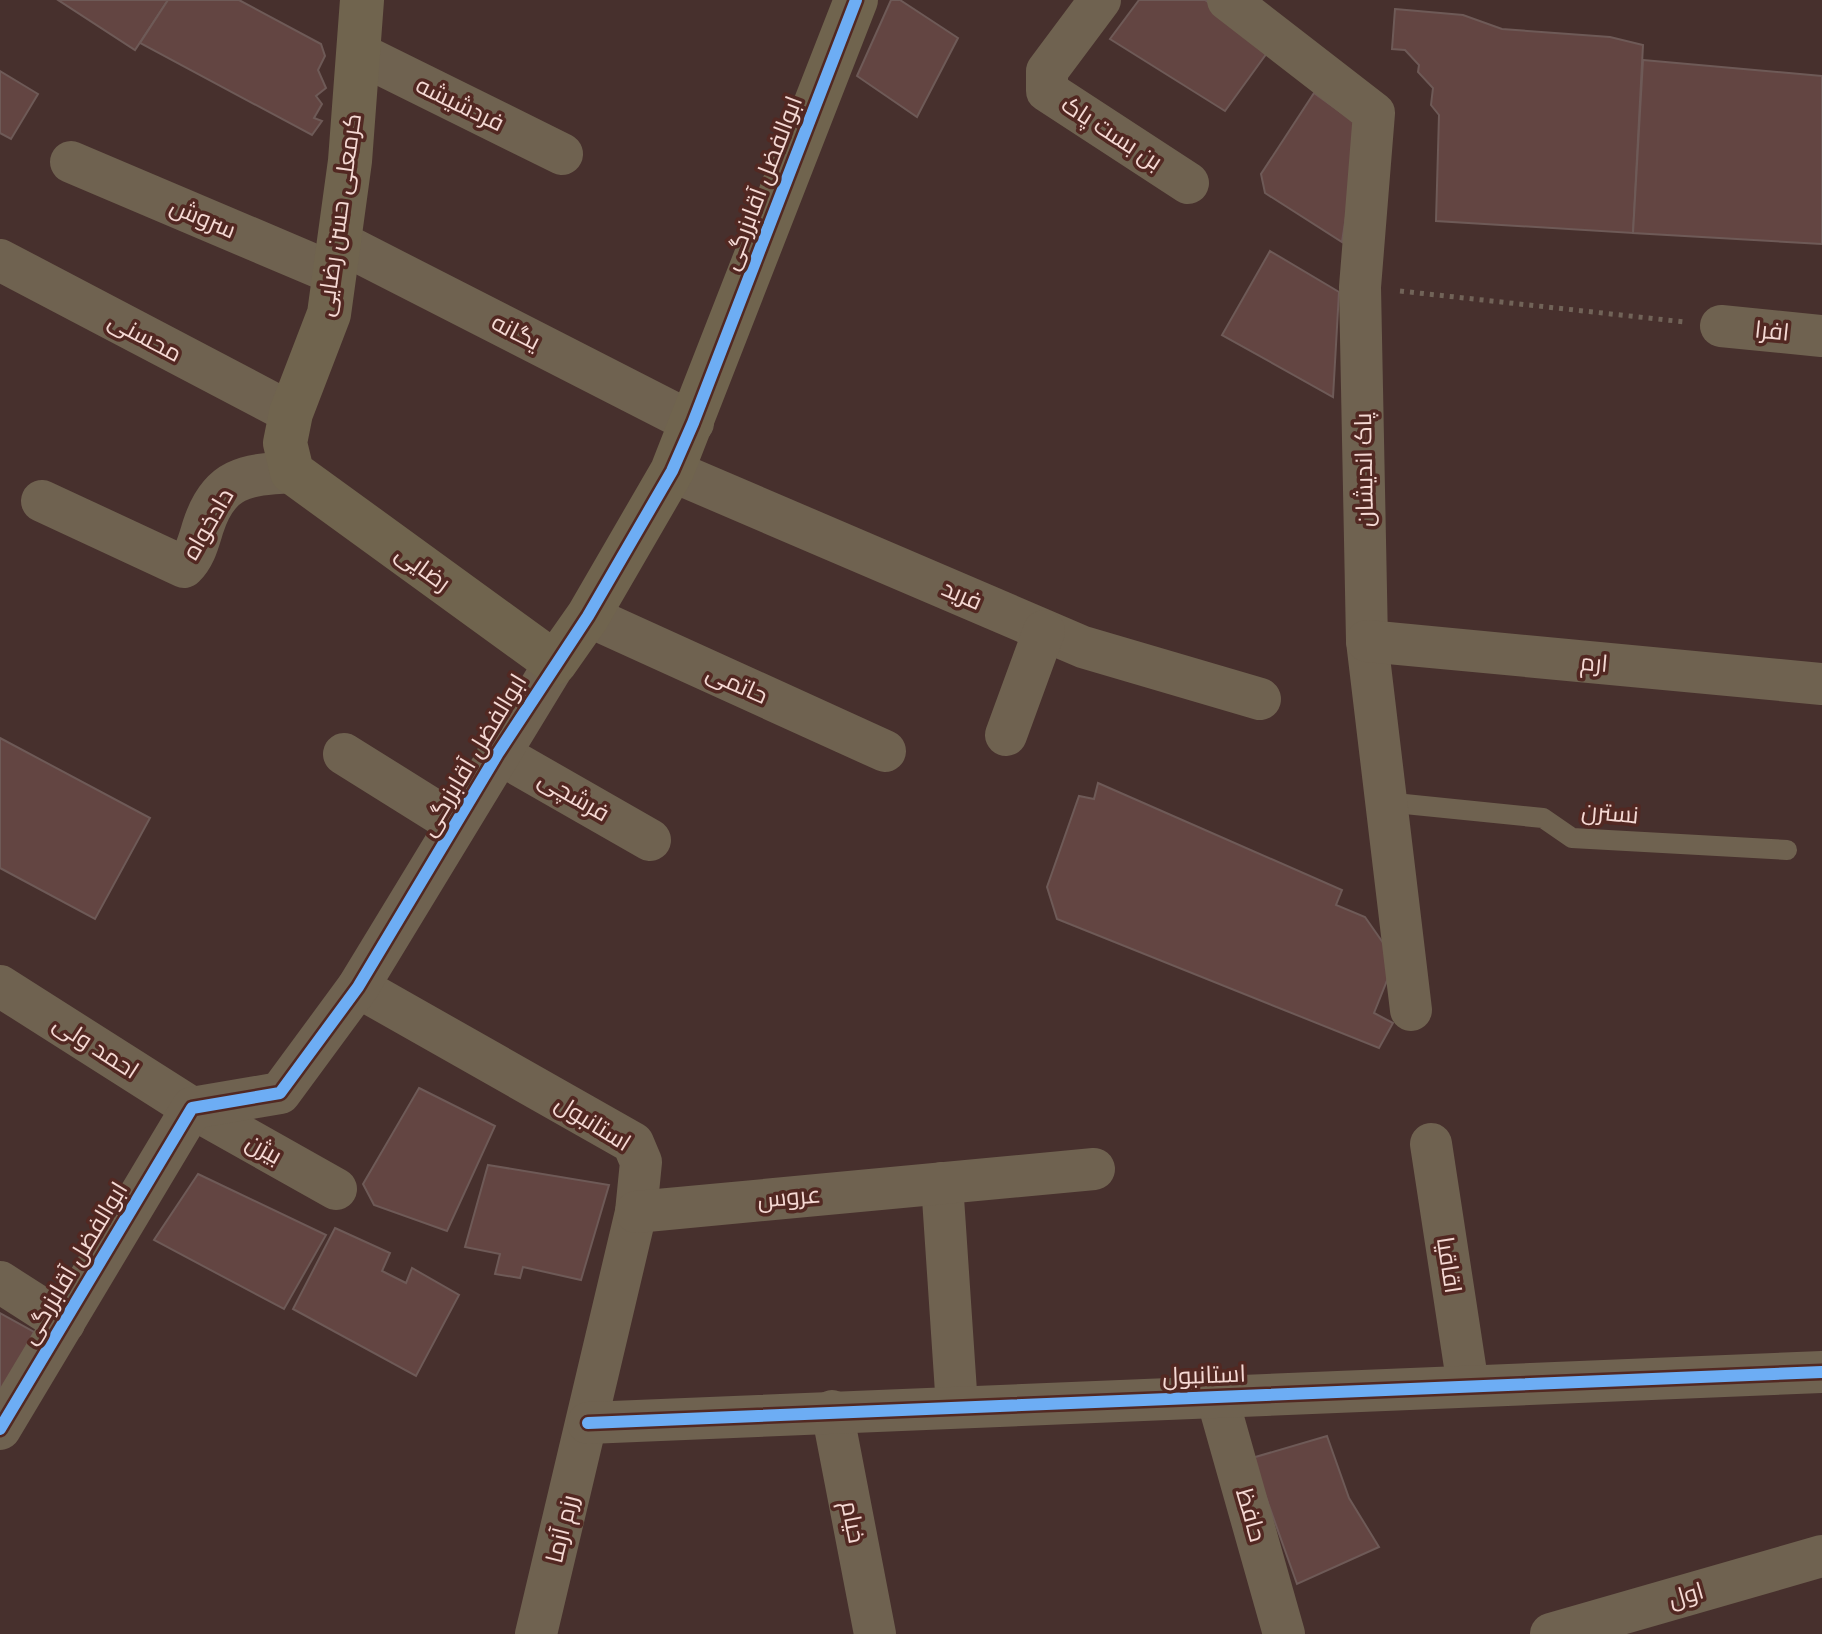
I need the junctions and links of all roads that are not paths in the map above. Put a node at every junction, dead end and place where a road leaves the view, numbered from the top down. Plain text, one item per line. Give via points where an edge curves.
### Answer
1 (362, 0) edge
2 (856, 0) edge
3 (1100, 0) edge
4 (1228, 0) edge
5 (358, 53) junction
6 (562, 154) dead end
7 (71, 162) dead end
8 (1188, 183) dead end
9 (337, 258) junction
10 (0, 260) edge
11 (1721, 326) road end
12 (1822, 336) edge
13 (291, 413) junction
14 (693, 423) junction
15 (672, 471) junction
16 (292, 472) junction
17 (42, 501) dead end
18 (588, 616) junction
19 (1044, 631) junction
20 (1367, 641) junction
21 (555, 663) junction
22 (1822, 684) edge
23 (1260, 699) dead end
24 (1006, 735) dead end
25 (885, 751) dead end
26 (498, 753) junction
27 (344, 754) dead end
28 (1385, 802) junction
29 (456, 824) junction
30 (650, 840) dead end
31 (1787, 850) dead end
32 (0, 986) edge
33 (358, 987) junction
34 (1411, 1010) dead end
35 (192, 1108) junction
36 (1431, 1144) dead end
37 (1094, 1169) dead end
38 (942, 1183) junction
39 (336, 1189) dead end
40 (636, 1212) junction
41 (0, 1282) edge
42 (64, 1323) junction
43 (1822, 1372) edge
44 (1468, 1386) junction
45 (1217, 1397) junction
46 (957, 1407) junction
47 (832, 1411) junction
48 (588, 1423) junction
49 (0, 1429) edge
50 (1822, 1556) edge
51 (536, 1634) edge
52 (875, 1634) edge
53 (1284, 1634) edge
54 (1551, 1634) edge

1 - 5 street, کرمعلی حسن رضایی
2 - 14 street, ابوالفضل آقابزرگی
3 - 8 street, بن بست پاک via 1047,71 1047,91
4 - 20 street, پاک اندیشان via 1374,113 1360,287
5 - 6 street, فردشیشه
5 - 9 street, کرمعلی حسن رضایی
7 - 9 street, سروش
9 - 13 street, کرمعلی حسن رضایی via 329,314
9 - 14 street, یگانه
10 - 13 street, محسنی
11 - 12 street, افرا
13 - 16 street, کرمعلی حسن رضایی via 285,443
14 - 15 street, ابوالفضل آقابزرگی
15 - 18 street, ابوالفضل آقابزرگی
15 - 19 street, فرید
16 - 17 street, دادخواه via 248,475 221,491 193,559 184,567
16 - 21 street, رضایی
18 - 21 street, ابوالفضل آقابزرگی
18 - 25 street, حاتمی
19 - 23 street, فرید
19 - 24 street
20 - 22 street, ارم
20 - 28 street, پاک اندیشان
21 - 26 street, ابوالفضل آقابزرگی
26 - 29 street, ابوالفضل آقابزرگی
26 - 30 street, فرشچی
27 - 29 street
28 - 31 lane, نسترن via 1543,818 1572,838
28 - 34 street, پاک اندیشان
29 - 33 street, ابوالفضل آقابزرگی
32 - 35 street, احمد ولی
33 - 35 street, ابوالفضل آقابزرگی via 280,1093
33 - 40 street, استانبول via 633,1143 641,1162
35 - 39 street, بیژن
35 - 42 street, ابوالفضل آقابزرگی
36 - 44 street, اقاقیا
37 - 38 street, عروس
38 - 40 street, عروس
38 - 46 street
40 - 48 street, استانبول
41 - 42 street
42 - 49 street, ابوالفضل آقابزرگی
43 - 44 street, استانبول
44 - 45 street, استانبول
45 - 46 street, استانبول
45 - 53 street, حافظ
46 - 47 street, استانبول
47 - 48 street, استانبول
47 - 52 street, خیام
48 - 51 street, رزم آزما
50 - 54 street, اول

